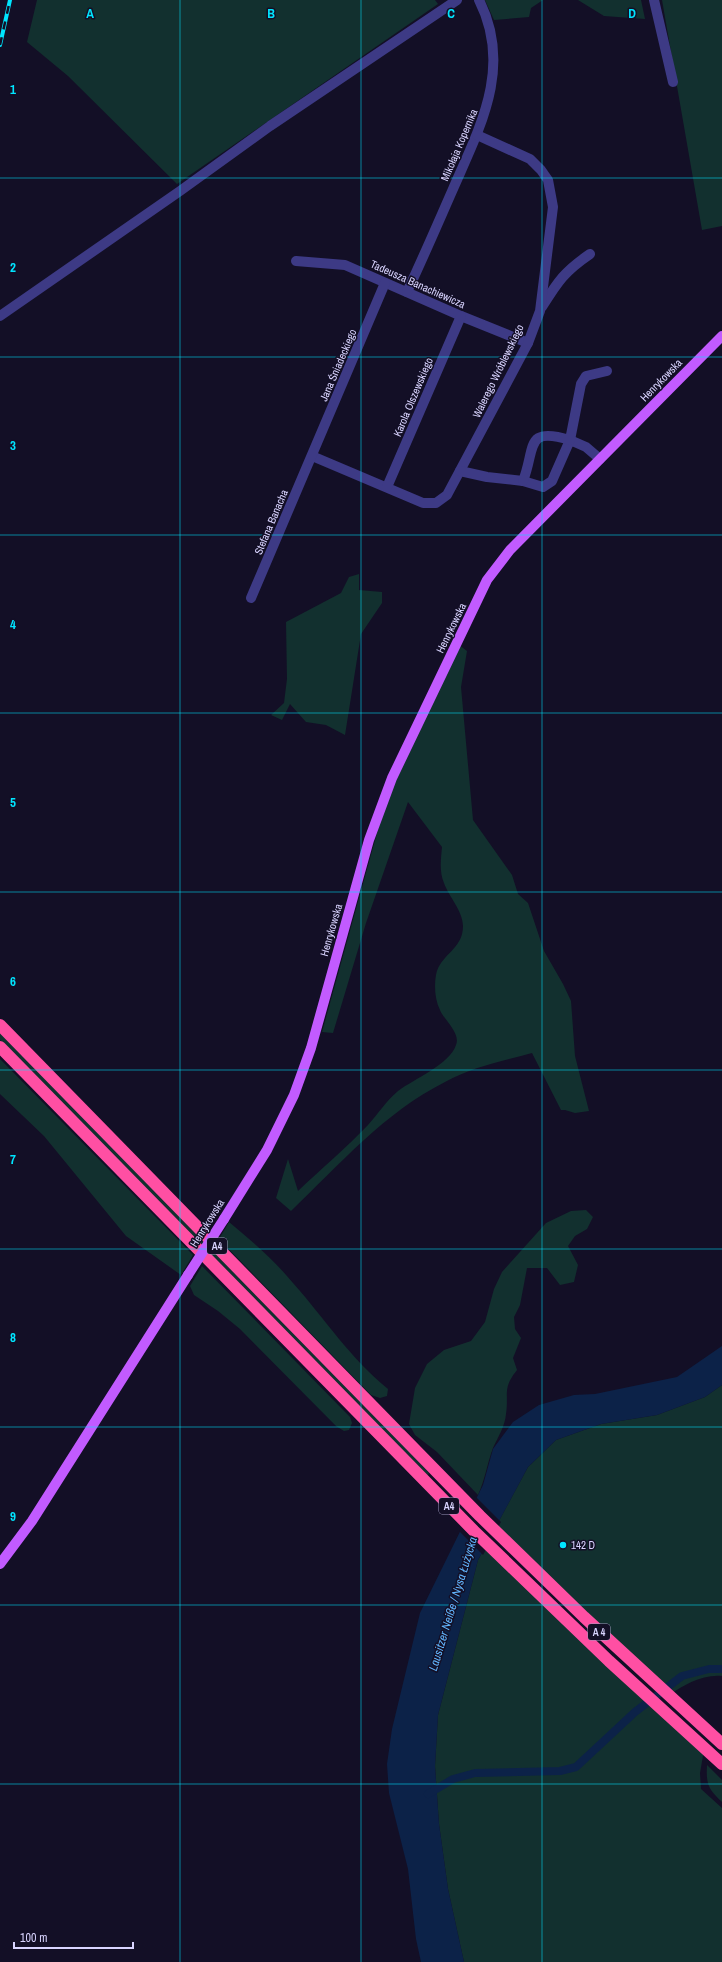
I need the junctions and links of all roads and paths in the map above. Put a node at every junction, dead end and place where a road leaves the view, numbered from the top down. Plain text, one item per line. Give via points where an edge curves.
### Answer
1 (457, 0) edge
2 (479, 0) edge
3 (654, 0) edge
4 (673, 82) dead end
5 (477, 135) junction
6 (590, 254) dead end
7 (296, 261) dead end
8 (385, 283) junction
9 (407, 292) junction
10 (540, 311) junction
11 (0, 316) edge
12 (461, 316) junction
13 (722, 336) edge
14 (528, 343) junction
15 (607, 371) dead end
16 (570, 440) junction
17 (312, 456) junction
18 (600, 458) junction
19 (460, 471) junction
20 (523, 481) junction
21 (387, 487) junction
22 (251, 598) dead end
23 (0, 1025) edge
24 (0, 1047) edge
25 (480, 1516) joint
26 (474, 1531) joint
27 (0, 1564) edge
28 (722, 1744) edge
29 (722, 1764) edge

1 - 11 street via 276,122
2 - 5 street, Mikołaja Kopernika via 492,39 494,69 490,99
3 - 4 street
5 - 9 street, Mikołaja Kopernika
5 - 10 street, Walerego Wróblewskiego via 530,159 548,180 553,207
6 - 10 street via 572,266 557,282
7 - 8 street, Tadeusza Banachiewicza via 345,265
8 - 9 street, Tadeusza Banachiewicza
8 - 17 street, Jana Śniadeckiego
9 - 12 street, Tadeusza Banachiewicza
10 - 14 street, Walerego Wróblewskiego
12 - 14 street, Tadeusza Banachiewicza
12 - 21 street, Karola Olszewskiego
13 - 18 main road, Henrykowska
14 - 19 street, Walerego Wróblewskiego
15 - 16 street via 586,376 581,384
16 - 18 street via 586,447
16 - 20 street via 559,469 548,485 539,487
16 - 20 street via 554,435 540,436 534,441
17 - 21 street, Walerego Wróblewskiego
17 - 22 street, Stefana Banacha
18 - 27 main road, Henrykowska, bridge via 510,550 487,580 389,785 369,840 310,1048 294,1095 267,1150 32,1521
19 - 20 street
19 - 21 street, Walerego Wróblewskiego via 447,495 436,504 423,503
23 - 25 highway, A4
24 - 26 highway, A4
25 - 28 highway, A 4 via 584,1617
26 - 29 highway, A 4 via 604,1656

